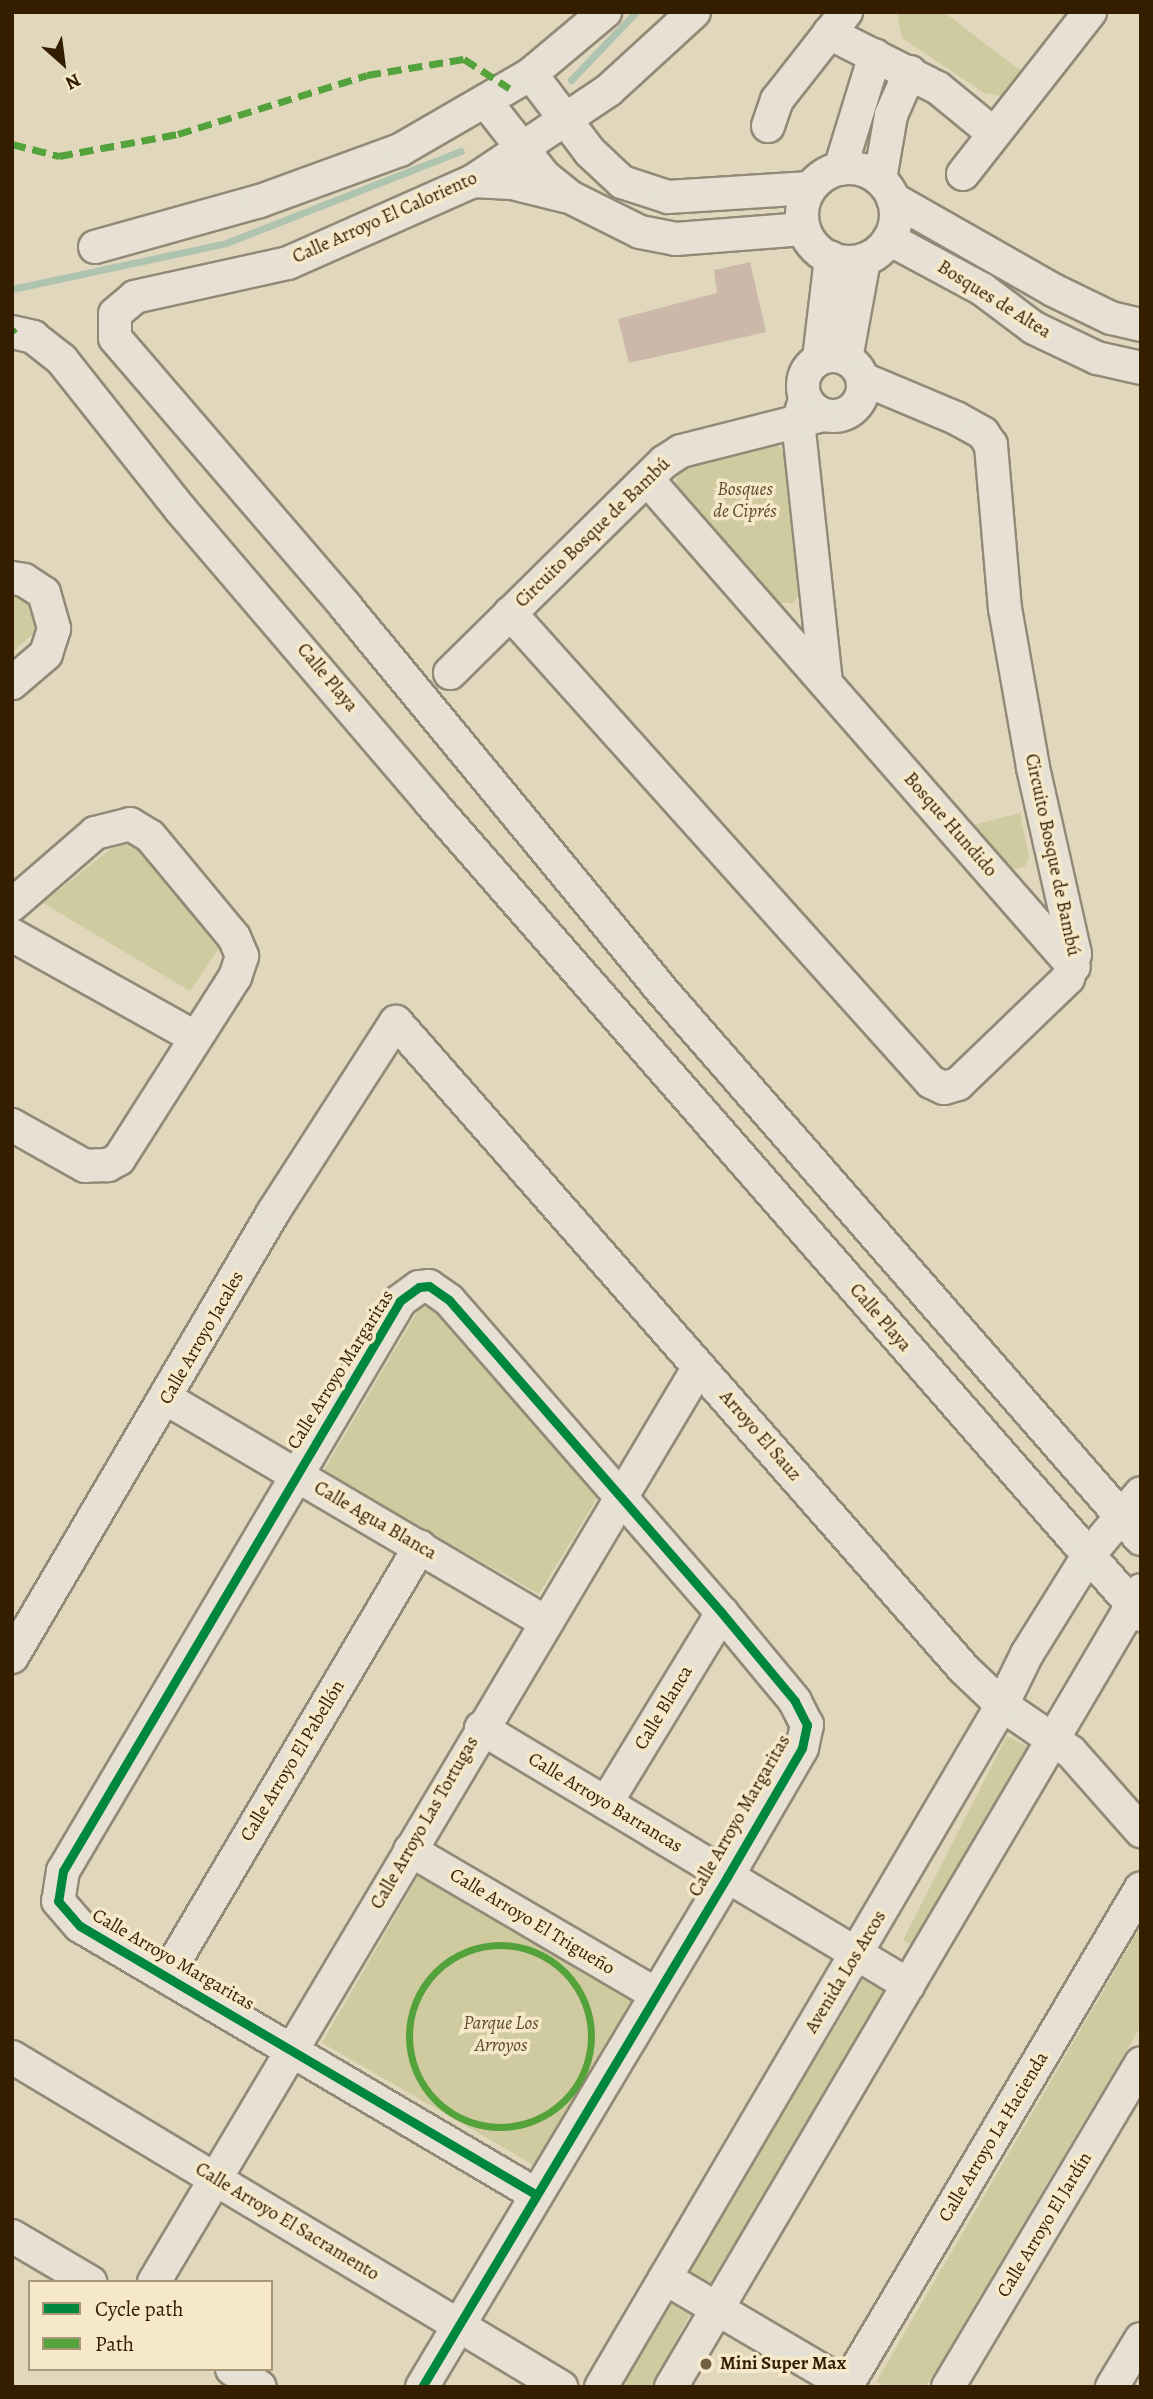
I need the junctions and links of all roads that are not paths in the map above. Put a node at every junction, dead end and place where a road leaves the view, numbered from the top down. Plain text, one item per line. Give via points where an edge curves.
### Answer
1 (605, 12) edge
2 (694, 12) edge
3 (1090, 12) edge
4 (837, 23) edge
5 (875, 55) junction
6 (910, 72) junction
7 (531, 74) junction
8 (609, 90) junction
9 (486, 102) junction
10 (565, 118) junction
11 (768, 126) dead end
12 (994, 134) junction
13 (522, 148) junction
14 (604, 165) junction
15 (841, 169) junction
16 (963, 174) dead end
17 (473, 181) junction
18 (810, 188) junction
19 (887, 189) junction
20 (650, 191) junction
21 (570, 197) junction
22 (804, 229) junction
23 (640, 232) junction
24 (889, 239) junction
25 (95, 247) dead end
26 (831, 258) junction
27 (864, 260) junction
28 (1141, 325) edge
29 (23, 335) edge
30 (1141, 368) edge
31 (847, 374) junction
32 (809, 412) junction
33 (647, 479) junction
34 (12, 578) edge
35 (510, 613) junction
36 (450, 673) dead end
37 (12, 683) edge
38 (826, 683) junction
39 (12, 904) edge
40 (22, 939) edge
41 (1074, 967) junction
42 (658, 986) junction
43 (620, 1021) junction
44 (396, 1022) joint
45 (193, 1036) junction
46 (12, 1125) edge
47 (699, 1367) junction
48 (167, 1399) junction
49 (297, 1475) junction
50 (1141, 1493) edge
51 (620, 1500) junction
52 (1130, 1528) edge
53 (419, 1547) junction
54 (1088, 1556) junction
55 (1138, 1604) edge
56 (722, 1613) junction
57 (545, 1622) junction
58 (12, 1657) edge
59 (1002, 1705) junction
60 (481, 1728) junction
61 (1054, 1739) junction
62 (606, 1803) junction
63 (1141, 1831) edge
64 (410, 1850) junction
65 (727, 1877) junction
66 (1141, 1888) edge
67 (858, 1954) junction
68 (166, 1976) junction
69 (909, 1985) junction
70 (655, 1994) junction
71 (290, 2049) junction
72 (12, 2057) edge
73 (1141, 2063) edge
74 (216, 2178) junction
75 (535, 2194) junction
76 (12, 2236) edge
77 (665, 2278) junction
78 (87, 2280) edge
79 (155, 2280) edge
80 (717, 2309) junction
81 (457, 2326) junction
82 (1141, 2339) edge
83 (849, 2386) edge
84 (422, 2387) edge
85 (561, 2387) edge
86 (601, 2387) edge
87 (671, 2387) edge
88 (948, 2387) edge
89 (1112, 2387) edge

1 - 7 street
2 - 8 street, Calle Arroyo El Caloriento
3 - 12 street
4 - 5 street
4 - 11 street via 777,100
5 - 6 street
5 - 15 street
6 - 12 street via 938,88
6 - 19 street via 891,115
7 - 9 street
7 - 10 street
8 - 10 street, Calle Arroyo El Caloriento
8 - 14 street via 597,125
9 - 13 street
9 - 25 street via 400,150 260,201
10 - 13 street, Calle Arroyo El Caloriento
10 - 14 street
12 - 16 street
13 - 17 street, Calle Arroyo El Caloriento
13 - 21 street
14 - 20 street via 622,182
15 - 18 street
15 - 19 street via 855,168
17 - 21 street via 512,183
17 - 42 street, Calle Arroyo El Caloriento via 288,263 135,297 115,314 115,338 346,607
18 - 20 street via 668,197
18 - 22 street via 804,201
19 - 24 street via 895,226
19 - 28 street, Bosques de Altea via 1053,290 1111,318
20 - 23 street
21 - 23 street
22 - 23 street via 676,239
22 - 26 street via 819,251
24 - 27 street
24 - 30 street, Bosques de Altea via 982,289 1034,328 1097,358
26 - 27 street
26 - 31 street
27 - 31 street
29 - 43 street, Calle Playa via 86,387 181,510
31 - 32 street, Circuito Bosque de Bambú via 844,414
31 - 32 street via 803,381
31 - 41 street, Circuito Bosque de Bambú via 983,433 991,445 1005,608
32 - 33 street, Circuito Bosque de Bambú via 681,451
32 - 38 street
33 - 35 street, Circuito Bosque de Bambú
33 - 38 street, Bosque Hundido
34 - 37 street via 44,593 54,629 46,654
35 - 36 street, Circuito Bosque de Bambú
35 - 41 street, Circuito Bosque de Bambú via 931,1082 944,1088 958,1084
38 - 41 street, Bosque Hundido
39 - 40 street
39 - 45 street via 96,833 120,824 141,829 240,946 241,965
40 - 45 street
42 - 43 street
42 - 52 street
43 - 54 street, Calle Playa
44 - 47 street, Arroyo El Sauz
44 - 48 street, Calle Arroyo Jacales via 274,1211
45 - 46 street via 137,1136 108,1165 74,1162
47 - 51 street, Calle Arroyo Las Tortugas
47 - 59 street, Arroyo El Sauz via 964,1669
48 - 49 street, Calle Agua Blanca
48 - 58 street, Calle Arroyo Jacales
49 - 51 street, Calle Arroyo Margaritas via 400,1301 410,1291 429,1286 449,1300
49 - 53 street, Calle Agua Blanca
49 - 68 street, Calle Arroyo Margaritas via 59,1882 58,1901 70,1919
50 - 52 street, Avenida Los Arcos
51 - 56 street, Calle Arroyo Margaritas
51 - 57 street, Calle Arroyo Las Tortugas
52 - 54 street, Avenida Los Arcos
53 - 57 street, Calle Agua Blanca
53 - 68 street, Calle Arroyo El Pabellón
54 - 55 street, Calle Playa
54 - 59 street, Avenida Los Arcos via 1027,1654
55 - 61 street
56 - 62 street, Calle Blanca
56 - 65 street, Calle Arroyo Margaritas via 795,1701 807,1725 802,1748
57 - 60 street, Calle Arroyo Las Tortugas
59 - 61 street, Arroyo El Sauz
59 - 67 street, Avenida Los Arcos
60 - 62 street, Calle Arroyo Barrancas
60 - 64 street, Calle Arroyo Las Tortugas
61 - 63 street, Arroyo El Sauz
61 - 69 street
62 - 65 street, Calle Arroyo Barrancas
64 - 70 street, Calle Arroyo El Trigueño
64 - 71 street, Calle Arroyo Las Tortugas
65 - 67 street, Calle Arroyo Barrancas
65 - 70 street, Calle Arroyo Margaritas
66 - 83 street, Calle Arroyo La Hacienda
67 - 69 street, Calle Arroyo Barrancas
67 - 77 street, Avenida Los Arcos
68 - 71 street, Calle Arroyo Margaritas
69 - 80 street
70 - 75 street, Calle Arroyo Margaritas
71 - 74 street, Calle Arroyo Las Tortugas
71 - 75 street, Calle Arroyo Margaritas
72 - 74 street, Calle Arroyo El Sacramento
73 - 88 street, Calle Arroyo El Jardín
74 - 79 street, Calle Arroyo Las Tortugas
74 - 81 street, Calle Arroyo El Sacramento
75 - 81 street, Calle Arroyo Margaritas
76 - 78 street
77 - 80 street
77 - 86 street, Avenida Los Arcos
80 - 83 street
80 - 87 street
81 - 84 street, Calle Arroyo Margaritas
81 - 85 street, Calle Arroyo El Sacramento
82 - 89 street

